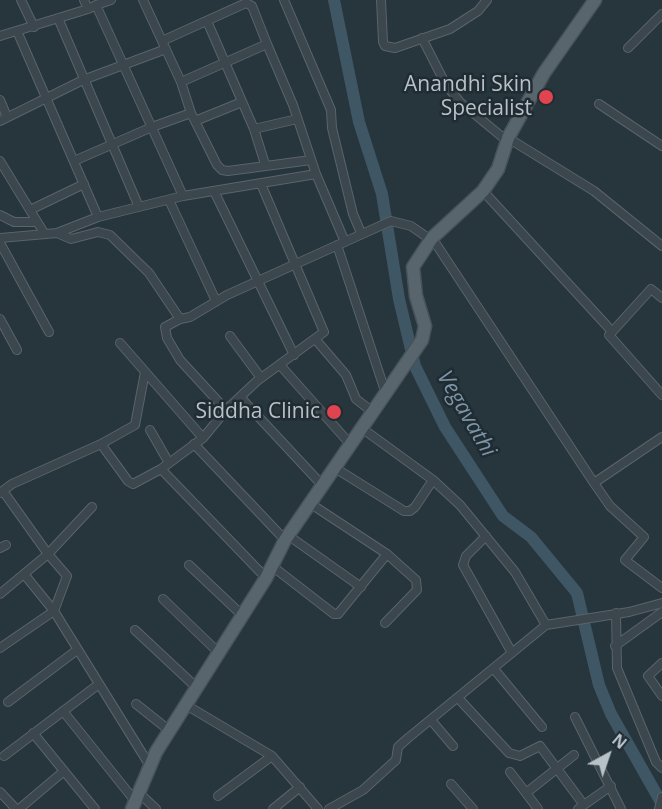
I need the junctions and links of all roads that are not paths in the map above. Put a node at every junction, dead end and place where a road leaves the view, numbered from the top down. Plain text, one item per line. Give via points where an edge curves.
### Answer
1 (21, 0) edge
2 (84, 0) edge
3 (111, 0) edge
4 (143, 0) edge
5 (284, 0) edge
6 (381, 0) edge
7 (487, 0) edge
8 (595, 0) edge
9 (96, 5) junction
10 (88, 9) junction
11 (58, 18) junction
12 (660, 18) edge
13 (207, 21) junction
14 (34, 27) junction
15 (17, 31) junction
16 (0, 36) edge
17 (422, 38) junction
18 (164, 45) junction
19 (267, 45) junction
20 (628, 48) dead end
21 (226, 61) junction
22 (122, 64) junction
23 (83, 80) junction
24 (180, 82) junction
25 (46, 97) junction
26 (0, 100) edge
27 (242, 102) junction
28 (598, 104) dead end
29 (193, 117) junction
30 (4, 119) edge
31 (297, 119) junction
32 (152, 127) junction
33 (254, 129) junction
34 (508, 139) junction
35 (111, 146) junction
36 (662, 146) edge
37 (311, 160) junction
38 (0, 161) edge
39 (74, 161) junction
40 (265, 164) junction
41 (316, 174) junction
42 (84, 184) junction
43 (261, 184) junction
44 (214, 191) junction
45 (483, 191) junction
46 (183, 196) junction
47 (169, 200) junction
48 (139, 207) junction
49 (30, 210) junction
50 (0, 215) edge
51 (98, 217) junction
52 (37, 222) junction
53 (57, 232) junction
54 (365, 232) junction
55 (44, 233) junction
56 (0, 238) edge
57 (432, 239) junction
58 (0, 243) edge
59 (341, 243) junction
60 (662, 246) edge
61 (295, 264) junction
62 (256, 282) junction
63 (661, 294) edge
64 (216, 301) junction
65 (0, 319) edge
66 (180, 319) junction
67 (49, 332) dead end
68 (612, 332) junction
69 (230, 336) dead end
70 (316, 340) junction
71 (120, 343) dead end
72 (17, 350) dead end
73 (294, 355) junction
74 (280, 365) junction
75 (145, 372) junction
76 (261, 378) junction
77 (386, 395) junction
78 (662, 395) edge
79 (240, 397) junction
80 (226, 410) junction
81 (374, 413) junction
82 (363, 429) junction
83 (150, 430) dead end
84 (662, 436) edge
85 (203, 438) junction
86 (101, 444) junction
87 (194, 444) junction
88 (351, 445) junction
89 (170, 463) junction
90 (336, 468) junction
91 (161, 469) junction
92 (433, 480) junction
93 (594, 483) junction
94 (323, 486) junction
95 (1, 492) edge
96 (311, 504) junction
97 (92, 507) dead end
98 (486, 536) junction
99 (287, 538) junction
100 (48, 554) junction
101 (387, 554) junction
102 (189, 565) dead end
103 (272, 566) junction
104 (24, 574) junction
105 (266, 578) junction
106 (361, 587) junction
107 (662, 588) edge
108 (0, 594) edge
109 (163, 599) dead end
110 (662, 603) edge
111 (54, 611) junction
112 (662, 612) edge
113 (616, 614) junction
114 (243, 616) junction
115 (385, 623) dead end
116 (546, 625) junction
117 (135, 630) dead end
118 (615, 646) junction
119 (0, 648) edge
120 (77, 650) junction
121 (219, 653) junction
122 (512, 653) junction
123 (662, 663) edge
124 (494, 669) junction
125 (99, 684) junction
126 (197, 688) junction
127 (662, 696) edge
128 (459, 699) junction
129 (8, 702) dead end
130 (136, 704) dead end
131 (186, 705) junction
132 (63, 711) junction
133 (575, 717) dead end
134 (431, 720) junction
135 (542, 727) dead end
136 (170, 731) junction
137 (33, 733) junction
138 (453, 746) dead end
139 (574, 755) dead end
140 (1, 756) edge
141 (272, 756) junction
142 (150, 766) junction
143 (662, 768) edge
144 (558, 769) junction
145 (64, 771) junction
146 (510, 772) dead end
147 (451, 784) dead end
148 (611, 786) junction
149 (300, 787) junction
150 (0, 792) edge
151 (526, 793) junction
152 (218, 796) dead end
153 (662, 797) edge
154 (135, 801) edge
155 (581, 807) edge
156 (18, 809) edge
157 (95, 809) edge
158 (156, 809) edge
159 (273, 809) edge
160 (317, 809) edge
161 (329, 809) edge
162 (473, 809) edge
163 (538, 809) edge
164 (621, 809) edge
165 (659, 809) edge

1 - 14 street
2 - 10 street
3 - 9 street
4 - 18 street
5 - 54 street via 331,110 353,214
6 - 17 street via 385,46 395,48
7 - 17 street via 478,11 450,29
8 - 34 main road via 544,73
9 - 10 street
9 - 22 street
10 - 11 street
11 - 14 street
11 - 23 street
12 - 20 street
13 - 18 street
13 - 19 street via 250,3
13 - 21 street
14 - 15 street
15 - 16 street
15 - 25 street
17 - 34 street via 446,85 460,102
18 - 22 street
18 - 24 street
19 - 21 street
19 - 31 street
21 - 24 street
21 - 27 street
22 - 23 street
22 - 32 street
23 - 25 street
23 - 35 street
24 - 29 street
25 - 30 street
25 - 39 street
26 - 30 street
27 - 29 street
27 - 33 street
28 - 36 street
29 - 32 street
29 - 40 street via 222,170
31 - 33 street
31 - 37 street
32 - 35 street
32 - 46 street
33 - 40 street
34 - 45 main road via 498,169
34 - 60 street via 594,191
35 - 39 street
35 - 48 street
37 - 40 street
37 - 41 street
38 - 49 street
39 - 42 street
41 - 43 street
41 - 59 street
42 - 49 street
42 - 51 street
43 - 44 street
43 - 61 street
44 - 46 street
44 - 62 street
45 - 57 main road
45 - 68 street
46 - 47 street
47 - 48 street
47 - 64 street
48 - 51 street
49 - 52 street
50 - 52 street via 14,222
51 - 53 street
52 - 55 street
53 - 55 street
53 - 66 street via 71,239 98,232 110,235 149,273
54 - 57 street via 391,221 411,226
54 - 59 street
55 - 56 street
57 - 77 main road via 413,267 425,326 422,340
57 - 93 street
58 - 67 street
59 - 61 street
59 - 77 street
61 - 62 street
61 - 70 street via 324,327 322,336
62 - 64 street
62 - 73 street
63 - 68 street via 651,289
64 - 66 street via 190,318
65 - 72 street
66 - 80 street via 165,327 167,338 180,360
68 - 78 street via 609,335
69 - 76 street
70 - 73 street
70 - 81 street via 346,375 356,399
71 - 75 street
73 - 74 street
74 - 76 street
74 - 88 street
75 - 85 street
75 - 86 street via 135,425
76 - 79 street
77 - 81 main road
79 - 80 street
79 - 94 street
80 - 85 street
81 - 82 main road
82 - 88 main road
82 - 92 street
83 - 89 street
84 - 93 street
85 - 87 street
86 - 91 street via 128,482 134,484
86 - 95 street
87 - 89 street
87 - 99 street
88 - 90 main road
89 - 91 street
90 - 92 street via 404,511 410,511
90 - 94 main road
91 - 105 street
92 - 98 street
93 - 107 street via 610,506 644,537 625,560
94 - 96 main road
95 - 100 street
96 - 99 main road
96 - 101 street
97 - 100 street
98 - 116 street via 515,572
98 - 122 street via 466,556 464,565
99 - 103 main road
99 - 106 street
100 - 104 street
100 - 111 street via 67,576
101 - 106 street
101 - 115 street via 410,573 418,586
102 - 114 street
103 - 105 main road
103 - 106 street via 334,614 341,613
104 - 108 street
104 - 111 street
105 - 114 main road
109 - 121 street
110 - 113 street
111 - 119 street
111 - 120 street
112 - 118 street
113 - 116 street
113 - 118 street
114 - 121 main road
116 - 122 street
117 - 126 street
118 - 143 street via 617,668 627,695
120 - 125 street
120 - 129 street
121 - 126 main road
122 - 124 street
123 - 127 street via 648,676
124 - 128 street
124 - 135 street
125 - 132 street
125 - 142 street
126 - 131 main road
128 - 134 street
128 - 144 street via 509,753 520,756 540,746
130 - 136 street
131 - 136 main road
131 - 141 street
132 - 137 street
132 - 154 street
133 - 148 street
134 - 138 street
134 - 161 street via 398,747 396,760 363,790
136 - 142 main road
137 - 140 street
137 - 145 street
139 - 144 street
141 - 149 street
141 - 152 street
142 - 154 main road
144 - 151 street
144 - 155 street
145 - 156 street
145 - 157 street
146 - 151 street
147 - 162 street
148 - 155 street
148 - 164 street
149 - 159 street
149 - 160 street
150 - 156 street
151 - 163 street
153 - 165 street
154 - 158 street

